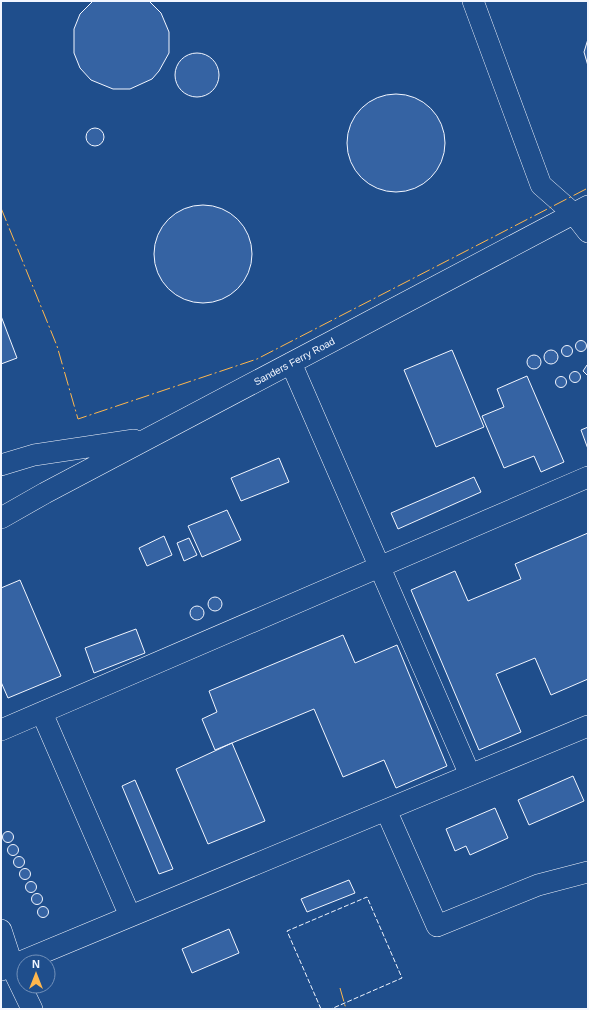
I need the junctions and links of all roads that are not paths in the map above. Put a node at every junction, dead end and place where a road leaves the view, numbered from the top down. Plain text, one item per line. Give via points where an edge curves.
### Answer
1 (473, 1) edge
2 (581, 210) edge
3 (588, 232) edge
4 (290, 363) junction
5 (149, 438) junction
6 (1, 464) edge
7 (588, 477) edge
8 (1, 518) edge
9 (380, 566) junction
10 (42, 712) junction
11 (588, 726) edge
12 (1, 730) edge
13 (470, 775) junction
14 (386, 810) junction
15 (588, 872) edge
16 (130, 916) junction
17 (1, 930) edge
18 (7, 968) edge
19 (32, 1009) edge

1 - 2 street via 541,185
2 - 3 street
2 - 4 street, Sanders Ferry Road
4 - 5 street, Sanders Ferry Road
4 - 9 street
5 - 6 street via 34,455
5 - 8 street, Sanders Ferry Road
7 - 9 street
9 - 10 street
9 - 13 street
10 - 12 street
10 - 16 street
11 - 13 street
13 - 14 street
14 - 15 street via 437,926 538,885
14 - 16 street
16 - 18 street
17 - 18 street
18 - 19 street

